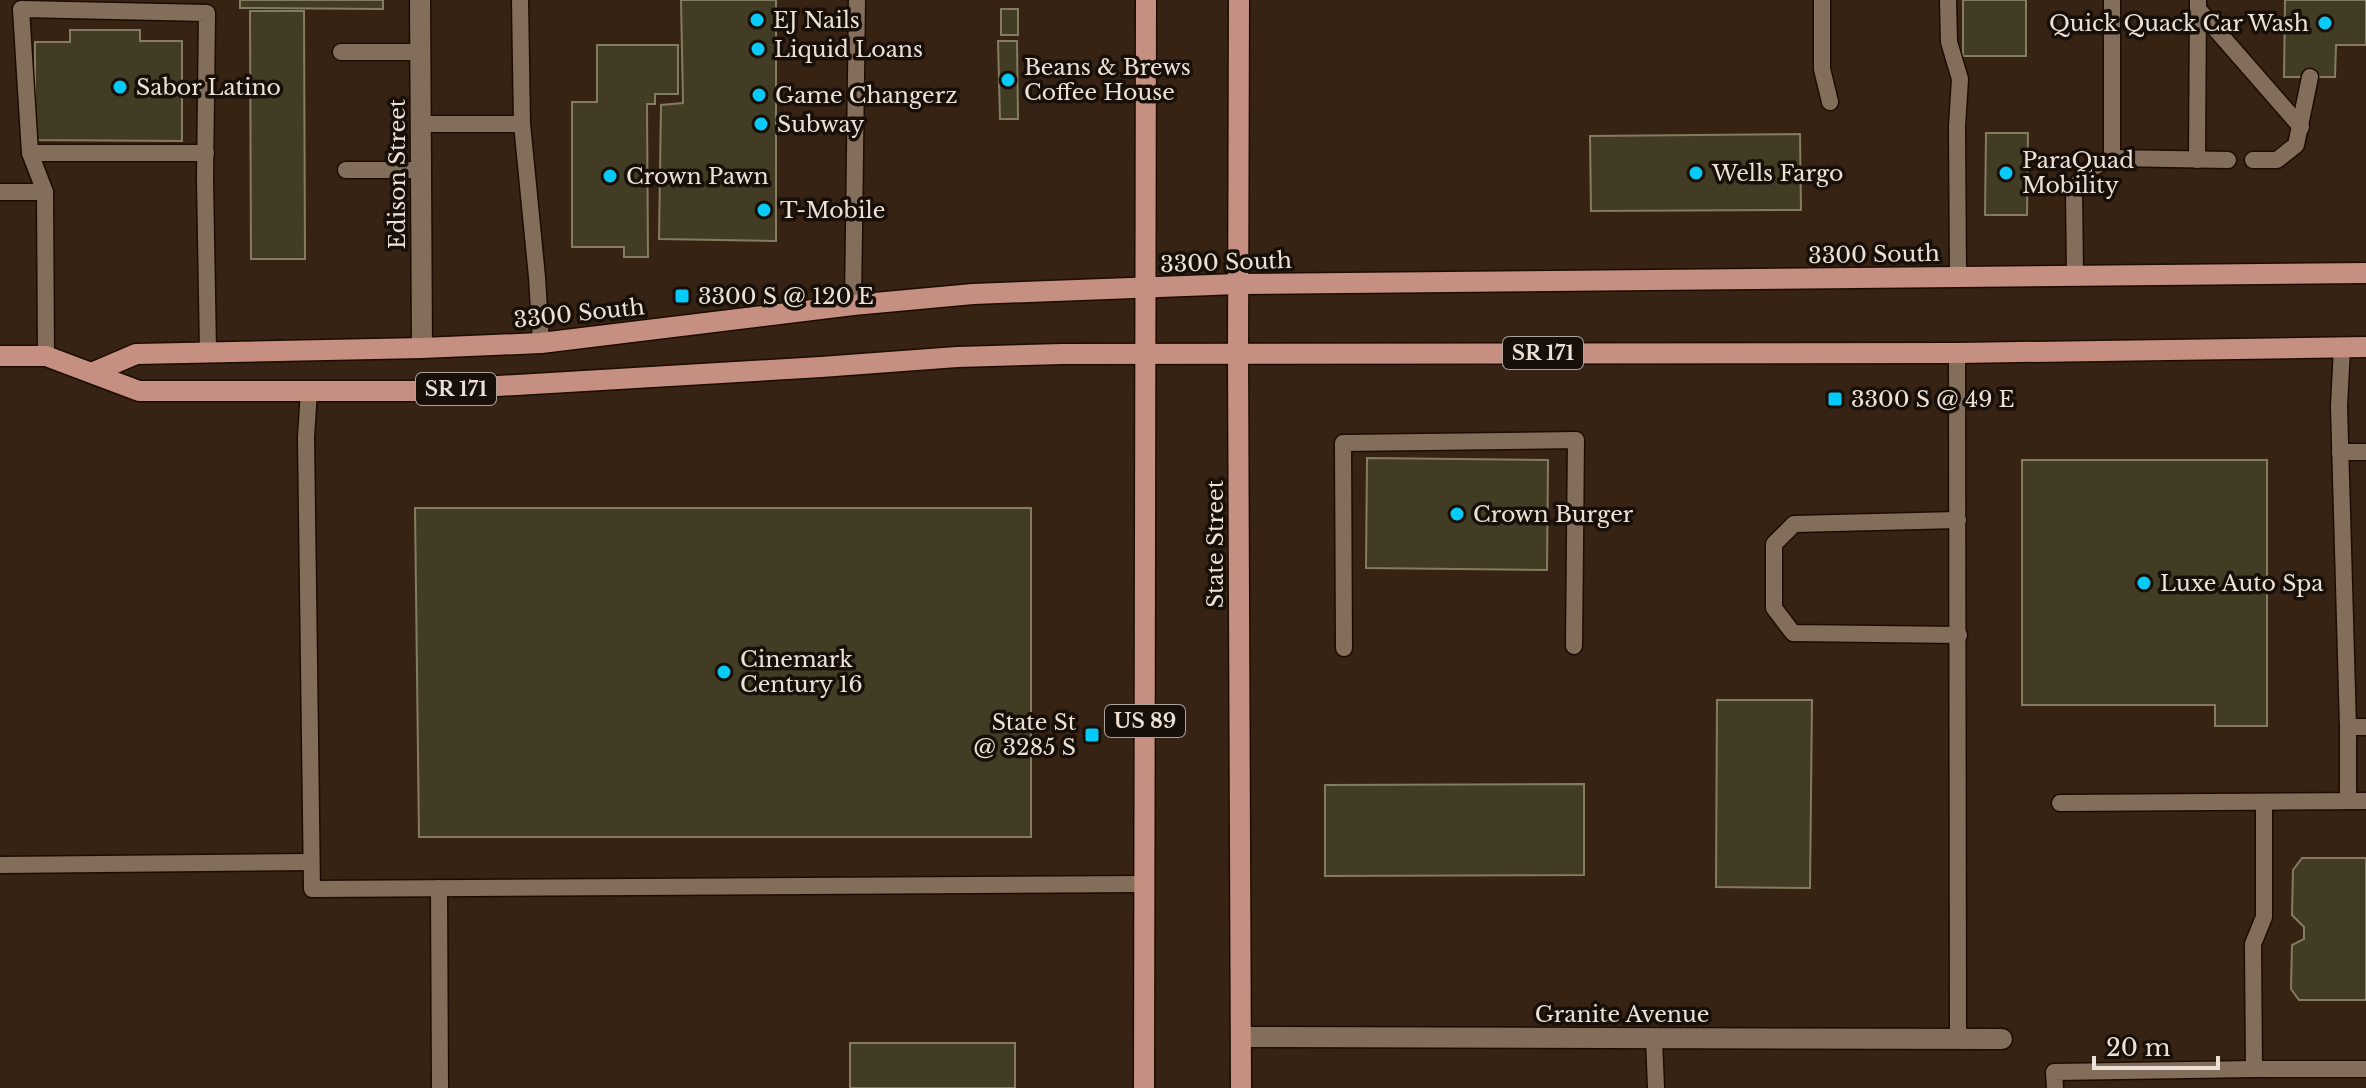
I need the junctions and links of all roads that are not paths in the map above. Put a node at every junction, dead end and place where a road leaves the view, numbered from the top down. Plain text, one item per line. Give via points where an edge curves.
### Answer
1 (420, 0) edge
2 (520, 0) edge
3 (857, 0) edge
4 (1146, 0) edge
5 (1239, 0) edge
6 (1822, 0) edge
7 (1948, 0) edge
8 (2112, 0) edge
9 (2198, 5) edge
10 (341, 52) dead end
11 (420, 52) junction
12 (2310, 77) dead end
13 (1830, 102) dead end
14 (421, 124) junction
15 (522, 124) junction
16 (2301, 127) junction
17 (30, 153) junction
18 (206, 153) junction
19 (2112, 158) junction
20 (2197, 160) junction
21 (2228, 160) dead end
22 (2253, 160) dead end
23 (346, 170) dead end
24 (421, 170) junction
25 (0, 192) edge
26 (45, 192) junction
27 (2366, 273) edge
28 (2075, 276) junction
29 (1958, 277) junction
30 (1238, 284) junction
31 (1147, 288) junction
32 (853, 305) junction
33 (541, 343) junction
34 (2366, 347) edge
35 (422, 348) junction
36 (2342, 348) junction
37 (208, 352) junction
38 (1238, 353) junction
39 (1957, 353) junction
40 (1147, 354) junction
41 (0, 356) edge
42 (46, 356) junction
43 (94, 372) junction
44 (309, 391) junction
45 (2340, 452) junction
46 (2366, 452) edge
47 (1958, 520) junction
48 (1959, 635) junction
49 (1574, 646) dead end
50 (1344, 648) dead end
51 (2348, 727) junction
52 (2366, 727) edge
53 (2348, 801) junction
54 (2366, 801) edge
55 (2264, 802) junction
56 (2060, 803) dead end
57 (311, 862) junction
58 (0, 865) edge
59 (1144, 884) junction
60 (439, 888) junction
61 (1241, 1037) junction
62 (1654, 1038) junction
63 (1958, 1039) junction
64 (2002, 1039) dead end
65 (2254, 1069) junction
66 (2366, 1069) edge
67 (440, 1088) edge
68 (1144, 1088) edge
69 (1241, 1088) edge
70 (1656, 1088) edge
71 (2055, 1088) edge

1 - 11 street, Edison Street
2 - 15 lane
3 - 32 lane
4 - 31 main road, US 89
5 - 30 main road, State Street
6 - 13 lane via 1822,69
7 - 29 lane via 1949,42 1960,79
8 - 19 lane
9 - 16 lane
9 - 20 lane
10 - 11 lane
11 - 14 street, Edison Street
12 - 16 lane
14 - 15 lane
14 - 24 street, Edison Street
15 - 33 lane
16 - 22 lane via 2296,145 2277,160
17 - 18 lane
17 - 18 lane via 21,9 207,13
17 - 26 lane
18 - 37 lane
19 - 20 lane
19 - 28 lane via 2088,170 2074,189
20 - 21 lane
23 - 24 lane
24 - 35 street, Edison Street
25 - 26 lane
26 - 42 lane
27 - 28 main road, 3300 South / SR 171
28 - 29 main road, 3300 South / SR 171
29 - 30 main road, 3300 South / SR 171
30 - 31 main road, 3300 South / SR 171
30 - 38 main road, State Street
31 - 32 main road, 3300 South / SR 171 via 973,294
31 - 40 main road, US 89
32 - 33 main road, 3300 South / SR 171
33 - 35 main road, 3300 South / SR 171
34 - 36 main road, SR 171
35 - 37 main road, 3300 South / SR 171
36 - 39 main road, SR 171
36 - 45 lane
37 - 43 main road, 3300 South / SR 171 via 136,354
38 - 39 main road, SR 171
38 - 40 main road, SR 171
38 - 61 main road, State Street
39 - 47 lane
40 - 44 main road, SR 171 via 957,357 414,391
40 - 59 main road, US 89
41 - 42 main road, SR 171
42 - 43 main road, SR 171
43 - 44 main road, SR 171 via 139,391
44 - 57 lane
45 - 46 lane
45 - 51 lane
47 - 48 lane
47 - 48 lane via 1794,524 1774,544 1774,608 1793,633
48 - 63 lane
49 - 50 lane via 1576,440 1343,443
51 - 52 lane
51 - 53 lane
53 - 54 lane
53 - 55 lane
55 - 56 lane
55 - 65 lane via 2264,917 2253,944
57 - 58 lane
57 - 60 lane via 312,889
59 - 60 lane
59 - 68 main road, US 89
60 - 67 lane
61 - 62 street, Granite Avenue
61 - 69 main road, State Street
62 - 63 street, Granite Avenue
62 - 70 lane
63 - 64 street, Granite Avenue
65 - 66 lane
65 - 71 lane via 2054,1072

